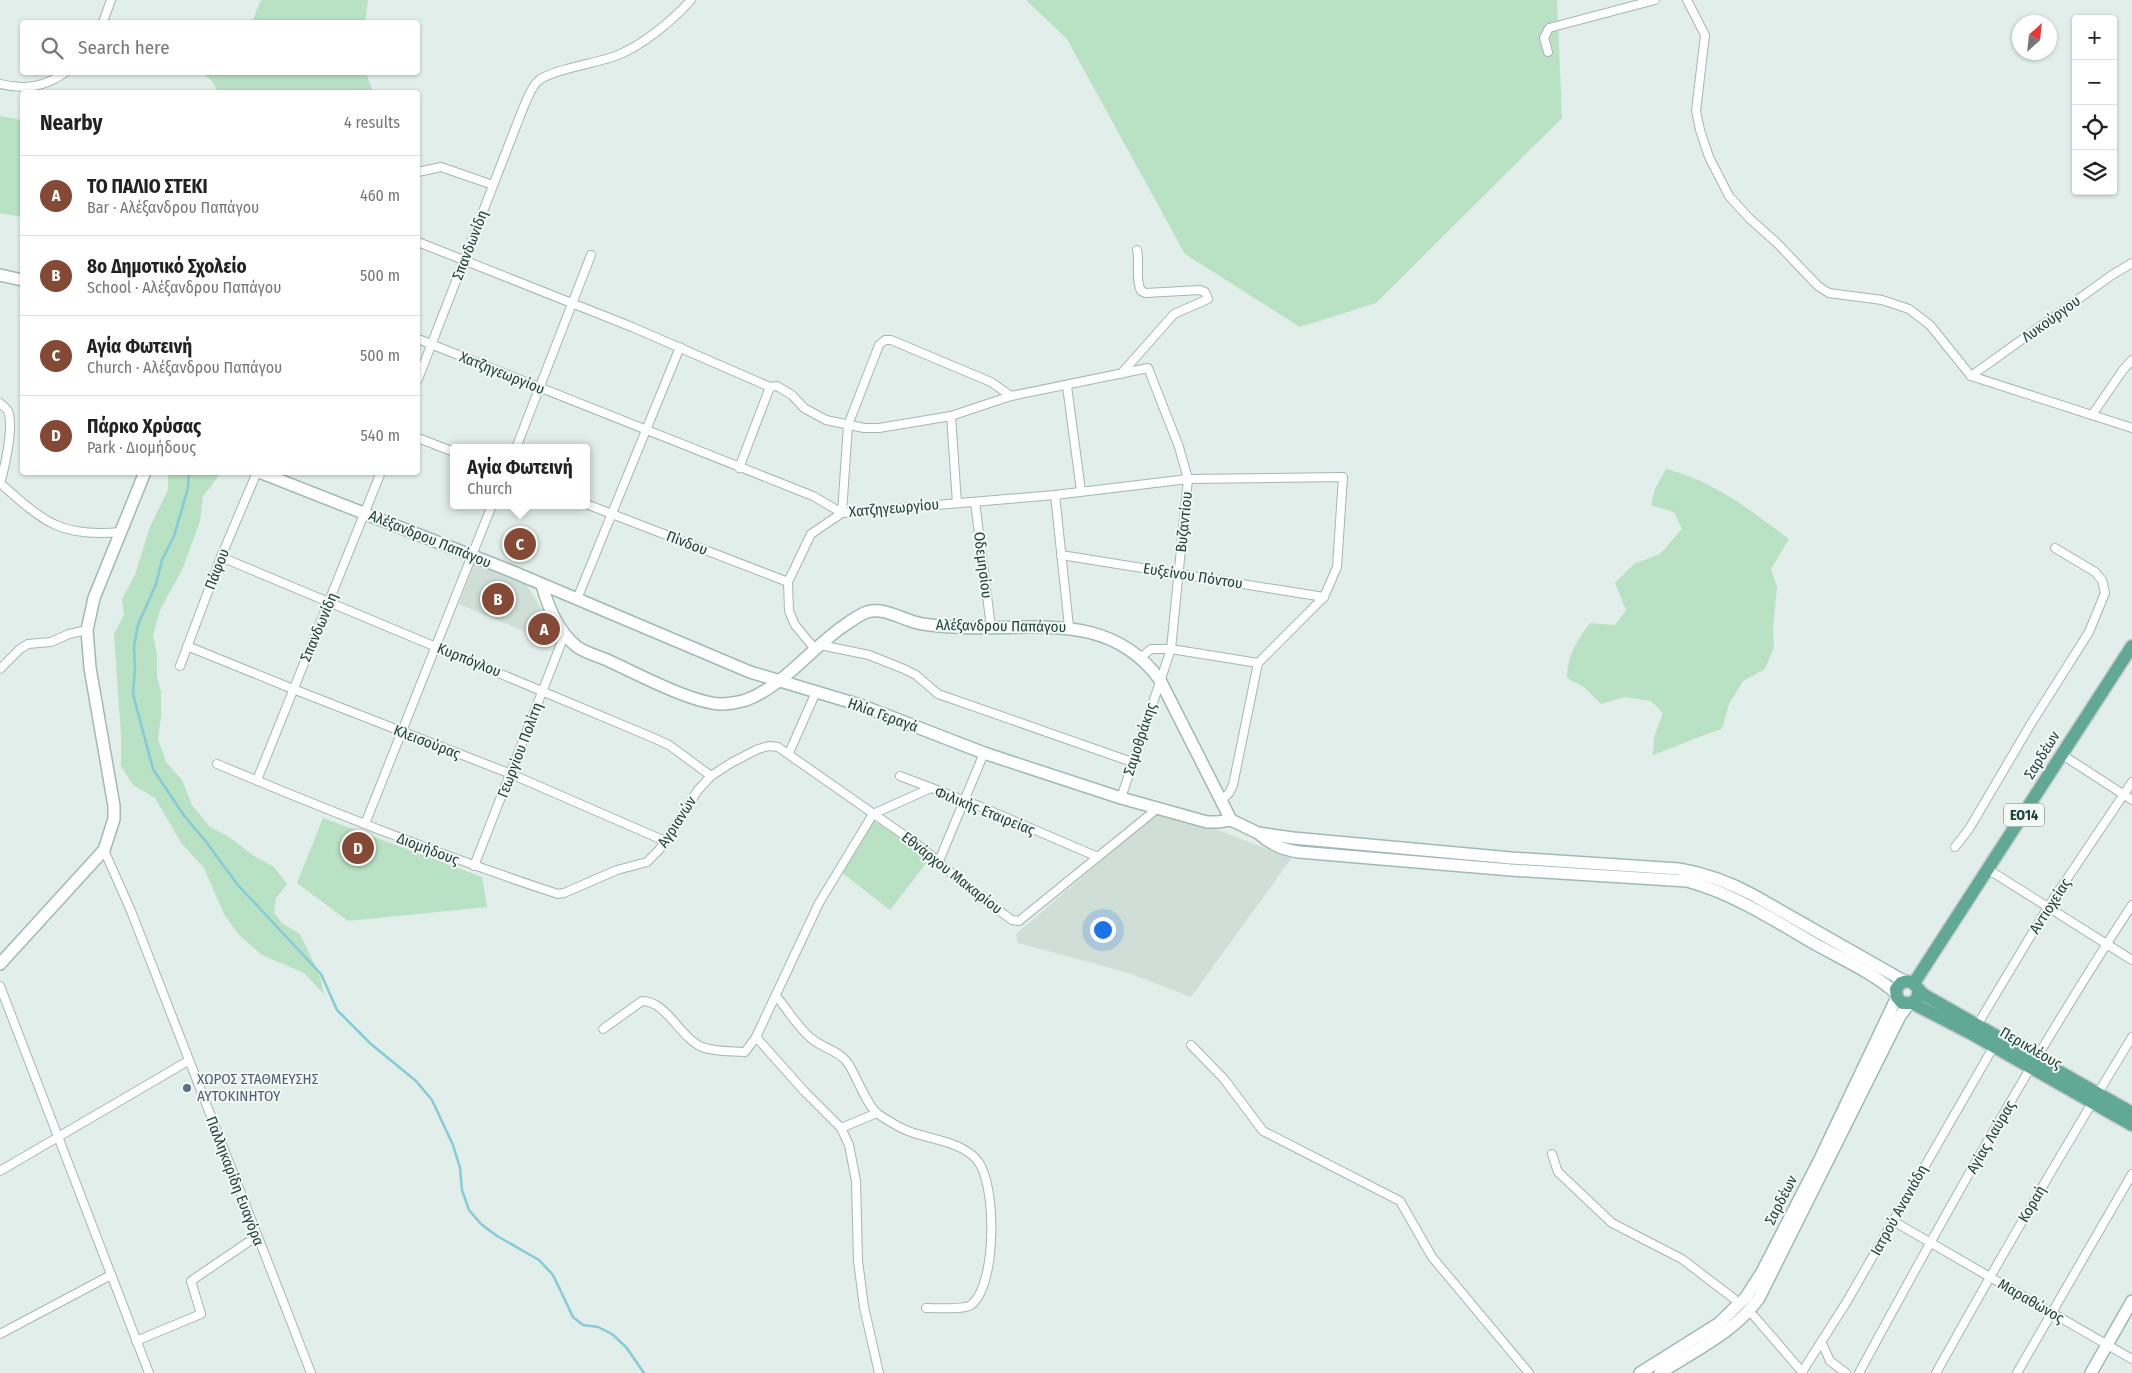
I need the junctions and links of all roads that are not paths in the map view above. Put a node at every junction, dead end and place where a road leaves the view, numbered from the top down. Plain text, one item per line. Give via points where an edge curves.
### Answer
1 (111, 0) edge
2 (691, 0) edge
3 (1656, 0) edge
4 (1687, 0) edge
5 (104, 20) edge
6 (1548, 52) dead end
7 (62, 75) edge
8 (0, 84) edge
9 (420, 172) edge
10 (493, 185) junction
11 (420, 243) edge
12 (1137, 250) dead end
13 (591, 255) dead end
14 (464, 262) junction
15 (2132, 263) edge
16 (0, 275) edge
17 (20, 280) edge
18 (573, 303) junction
19 (420, 340) edge
20 (431, 345) junction
21 (680, 347) junction
22 (2132, 360) edge
23 (420, 374) edge
24 (1121, 374) junction
25 (1971, 376) junction
26 (1067, 386) junction
27 (770, 387) junction
28 (539, 388) junction
29 (1011, 396) junction
30 (0, 402) edge
31 (2092, 415) junction
32 (951, 416) junction
33 (848, 425) junction
34 (2132, 428) edge
35 (647, 431) junction
36 (420, 439) edge
37 (518, 444) edge
38 (450, 450) edge
39 (739, 468) junction
40 (144, 475) edge
41 (257, 475) edge
42 (266, 475) edge
43 (380, 475) edge
44 (1188, 479) junction
45 (1081, 491) junction
46 (1055, 496) junction
47 (975, 502) junction
48 (957, 503) junction
49 (590, 505) edge
50 (490, 509) edge
51 (365, 513) junction
52 (842, 513) junction
53 (613, 514) junction
54 (121, 532) junction
55 (2055, 548) dead end
56 (471, 555) junction
57 (1061, 555) junction
58 (220, 557) junction
59 (1178, 574) junction
60 (788, 582) junction
61 (542, 585) junction
62 (1324, 596) junction
63 (577, 600) junction
64 (329, 604) junction
65 (1069, 627) junction
66 (992, 628) junction
67 (87, 630) junction
68 (568, 637) junction
69 (187, 646) junction
70 (435, 646) junction
71 (818, 647) junction
72 (1170, 649) junction
73 (2130, 652) edge
74 (1140, 658) junction
75 (1258, 663) junction
76 (180, 666) dead end
77 (0, 669) edge
78 (1160, 680) junction
79 (779, 681) junction
80 (293, 689) junction
81 (543, 690) junction
82 (816, 692) junction
83 (402, 732) junction
84 (984, 752) junction
85 (789, 753) junction
86 (2061, 754) junction
87 (1132, 762) junction
88 (217, 764) dead end
89 (511, 774) junction
90 (711, 776) junction
91 (900, 776) dead end
92 (257, 780) junction
93 (2132, 782) edge
94 (931, 788) junction
95 (2124, 794) junction
96 (1121, 798) junction
97 (964, 800) junction
98 (1222, 800) junction
99 (2132, 800) edge
100 (1158, 808) junction
101 (873, 814) junction
102 (1231, 820) junction
103 (365, 824) junction
104 (1258, 833) junction
105 (665, 841) junction
106 (1955, 847) dead end
107 (104, 850) junction
108 (1098, 857) junction
109 (939, 861) junction
110 (474, 866) junction
111 (1989, 870) junction
112 (558, 894) joint
113 (2132, 905) edge
114 (2048, 907) junction
115 (2106, 944) junction
116 (2132, 960) edge
117 (0, 964) edge
118 (1912, 985) junction
119 (0, 986) edge
120 (1896, 995) junction
121 (776, 996) junction
122 (1910, 1003) junction
123 (603, 1028) dead end
124 (1975, 1029) junction
125 (756, 1037) junction
126 (2132, 1037) edge
127 (1191, 1045) dead end
128 (1994, 1046) junction
129 (188, 1061) junction
130 (2034, 1063) junction
131 (2095, 1097) junction
132 (2132, 1113) edge
133 (877, 1114) junction
134 (2132, 1125) edge
135 (841, 1128) junction
136 (58, 1136) junction
137 (1552, 1154) dead end
138 (0, 1171) edge
139 (2132, 1174) edge
140 (1893, 1221) junction
141 (257, 1236) junction
142 (1930, 1242) junction
143 (112, 1274) junction
144 (1989, 1277) junction
145 (1733, 1298) dead end
146 (2132, 1301) edge
147 (926, 1308) dead end
148 (2051, 1312) junction
149 (1754, 1316) dead end
150 (0, 1334) edge
151 (136, 1341) junction
152 (1822, 1342) junction
153 (2107, 1345) junction
154 (2132, 1359) edge
155 (1803, 1372) edge
156 (149, 1373) edge
157 (310, 1373) edge
158 (879, 1373) edge
159 (1529, 1373) edge
160 (1640, 1373) edge
161 (1660, 1373) edge
162 (1846, 1373) edge
163 (1859, 1373) edge
164 (1936, 1373) edge
165 (2017, 1373) edge
166 (2091, 1373) edge

1 - 5 street
2 - 10 street, Σπανδωνίδη via 676,16 619,55 537,82
3 - 6 street via 1548,28 1544,38
4 - 25 street via 1706,35 1696,111 1700,130 1709,157 1729,196 1818,286 1829,293 1882,300 1909,309 1930,325
7 - 8 street via 37,86 22,88
9 - 10 street via 440,167
10 - 14 street, Σπανδωνίδη
11 - 14 street
12 - 24 street via 1141,290 1146,293 1200,290 1205,292 1208,300 1174,314
13 - 18 street
14 - 18 street
14 - 20 street, Σπανδωνίδη
15 - 25 street, Λυκούργου
16 - 17 street
18 - 21 street
18 - 28 street
19 - 20 street, Χατζηγεωργίου
20 - 23 street, Σπανδωνίδη
20 - 28 street, Χατζηγεωργίου
21 - 27 street
21 - 35 street
22 - 31 street
24 - 26 street
24 - 44 street, Βυζαντίου via 1148,368
25 - 31 street
26 - 29 street
26 - 45 street
27 - 33 street via 777,386 792,395 804,408 818,416
27 - 39 street
28 - 35 street, Χατζηγεωργίου
28 - 37 street
29 - 32 street
29 - 33 street via 991,382 897,342 885,340 878,345
30 - 54 street via 8,411 9,431 6,463 0,483 34,513 62,529 97,534
31 - 34 street
32 - 33 street via 879,428
32 - 48 street
33 - 52 street
35 - 39 street, Χατζηγεωργίου
35 - 53 street
36 - 38 street
39 - 52 street, Χατζηγεωργίου via 813,496
40 - 54 street
41 - 58 street, Πάφου
42 - 51 street, Αλέξανδρου Παπάγου
43 - 51 street, Σπανδωνίδη
44 - 45 street, Χατζηγεωργίου
44 - 59 street, Βυζαντίου
44 - 62 street, Χατζηγεωργίου via 1343,477 1337,567
45 - 46 street, Χατζηγεωργίου
46 - 47 street, Χατζηγεωργίου
46 - 57 street
47 - 48 street, Χατζηγεωργίου
47 - 66 street, Οδεμησίου
48 - 52 street, Χατζηγεωργίου
49 - 53 street, Πίνδου
50 - 56 street
51 - 56 street, Αλέξανδρου Παπάγου
51 - 64 street, Σπανδωνίδη
52 - 60 street via 810,534
53 - 60 street, Πίνδου
53 - 63 street
54 - 67 street via 94,598
55 - 106 street via 2095,572 2102,580 2104,592 2089,632
56 - 61 street, Αλέξανδρου Παπάγου
56 - 70 street
57 - 59 street, Ευξείνου Πόντου
57 - 65 street
58 - 64 street, Κυρπόγλου
58 - 69 street, Πάφου
59 - 62 street, Ευξείνου Πόντου
59 - 72 street, Βυζαντίου
60 - 71 street via 789,611 795,625
61 - 63 street, Ηλία Γεραγά
61 - 68 street, Αλέξανδρου Παπάγου via 551,613
62 - 75 street
63 - 79 street, Ηλία Γεραγά
64 - 70 street, Κυρπόγλου
64 - 80 street, Σπανδωνίδη
65 - 66 street, Αλέξανδρου Παπάγου
65 - 74 street, Αλέξανδρου Παπάγου via 1112,640
66 - 71 street, Αλέξανδρου Παπάγου via 919,624 876,610 854,619
67 - 77 street via 51,642 28,644
67 - 107 street via 90,668 114,806 114,820
68 - 79 street, Αλέξανδρου Παπάγου via 577,647 686,695 720,704 745,700
68 - 81 street, Γεωργίου Πολίτη via 562,641
69 - 76 street, Πάφου
69 - 80 street, Κλεισούρας
70 - 81 street, Κυρπόγλου
70 - 83 street
71 - 79 street, Αλέξανδρου Παπάγου
71 - 87 street via 869,655 916,675 938,694
72 - 74 street via 1151,649
72 - 75 street
72 - 78 street, Βυζαντίου
73 - 86 main road, Σαρδέων / ΕΟ14
74 - 78 street, Αλέξανδρου Παπάγου
75 - 98 street via 1233,785
78 - 87 street, Σαμοθράκης
78 - 98 street, Αλέξανδρου Παπάγου
79 - 82 street, Ηλία Γεραγά
80 - 83 street, Κλεισούρας
80 - 92 street, Σπανδωνίδη
81 - 89 street, Γεωργίου Πολίτη
81 - 90 street, Κυρπόγλου via 669,746
82 - 84 street, Ηλία Γεραγά via 860,705
82 - 85 street
83 - 89 street, Κλεισούρας
83 - 103 street
84 - 96 street, Ηλία Γεραγά
84 - 97 street
85 - 90 street, Αγριανών via 778,747 758,749
85 - 101 street, Εθνάρχου Μακαρίου
86 - 95 street
86 - 111 main road, Σαρδέων / ΕΟ14
87 - 96 street, Σαμοθράκης
88 - 92 street, Διομήδους
89 - 105 street, Κλεισούρας
89 - 110 street, Γεωργίου Πολίτη
90 - 105 street, Αγριανών via 689,802
91 - 94 street
92 - 103 street, Διομήδους
93 - 95 street, Αντιοχείας
94 - 97 street, Φιλικής Εταιρείας
94 - 101 street, Φιλικής Εταιρείας
95 - 99 street
95 - 114 street, Αντιοχείας
96 - 100 street, Ηλία Γεραγά
97 - 108 street, Φιλικής Εταιρείας
97 - 109 street
98 - 102 street, Αλέξανδρου Παπάγου
100 - 102 street, Ηλία Γεραγά via 1207,822
100 - 108 street, Εθνάρχου Μακαρίου
101 - 109 street, Εθνάρχου Μακαρίου
101 - 121 street via 819,903
102 - 104 street
103 - 110 street, Διομήδους
104 - 118 street via 1511,858 1679,869 1705,874 1729,882
104 - 120 street via 1276,846 1299,852 1651,878 1713,888 1875,978
105 - 112 street, Αγριανών via 647,862 617,870
107 - 117 street
107 - 129 street, Παλληκαρίδη Ευαγόρα via 131,911
108 - 109 street, Εθνάρχου Μακαρίου via 1019,921 1012,920 976,894
110 - 112 street, Διομήδους
111 - 114 street
111 - 118 main road, Σαρδέων / ΕΟ14
113 - 115 street, Αγίας Λαύρας
114 - 115 street
114 - 124 street, Αντιοχείας
115 - 116 street
115 - 130 street, Αγίας Λαύρας
118 - 120 main road, ΕΟ14 via 1898,986
118 - 122 main road, ΕΟ14 via 1918,998
118 - 124 main road, Περικλέους
119 - 136 street
120 - 122 main road via 1902,1002
120 - 160 street, Σαρδέων via 1819,1161 1746,1297 1718,1324
121 - 125 street
121 - 133 street via 812,1039 848,1062
122 - 124 main road, Περικλέους
122 - 161 street, Σαρδέων via 1900,1016 1759,1298 1732,1327
123 - 125 street via 642,1000 650,1000 701,1047 745,1052
124 - 128 main road, Περικλέους
124 - 130 main road, Περικλέους
125 - 135 street
126 - 131 street, Κοραή
127 - 159 street via 1224,1079 1263,1131 1400,1201 1432,1257
128 - 130 main road, Περικλέους
128 - 140 street, Ιατρού Ανανιάδη
129 - 136 street
129 - 141 street, Παλληκαρίδη Ευαγόρα
130 - 131 main road, Περικλέους
130 - 142 street, Αγίας Λαύρας
131 - 132 main road, Περικλέους
131 - 134 main road, Περικλέους
131 - 144 street, Κοραή
133 - 135 street
133 - 147 street via 910,1132 969,1153 977,1160 987,1180 990,1256 983,1289 967,1307
135 - 158 street via 849,1145 856,1181 858,1261 864,1307
136 - 138 street
136 - 143 street
137 - 145 street via 1558,1172 1612,1223 1682,1259
139 - 148 street
140 - 142 street, Μαραθώνος
140 - 152 street, Ιατρού Ανανιάδη
141 - 151 street via 191,1281 200,1314
141 - 157 street, Παλληκαρίδη Ευαγόρα
142 - 144 street, Μαραθώνος
142 - 163 street, Αγίας Λαύρας
143 - 150 street
143 - 151 street
144 - 148 street, Μαραθώνος
144 - 164 street, Κοραή
146 - 153 street
148 - 153 street, Μαραθώνος
148 - 165 street
149 - 155 street
151 - 156 street
152 - 155 street, Ιατρού Ανανιάδη
152 - 162 street via 1830,1361
153 - 154 street, Μαραθώνος
153 - 166 street

